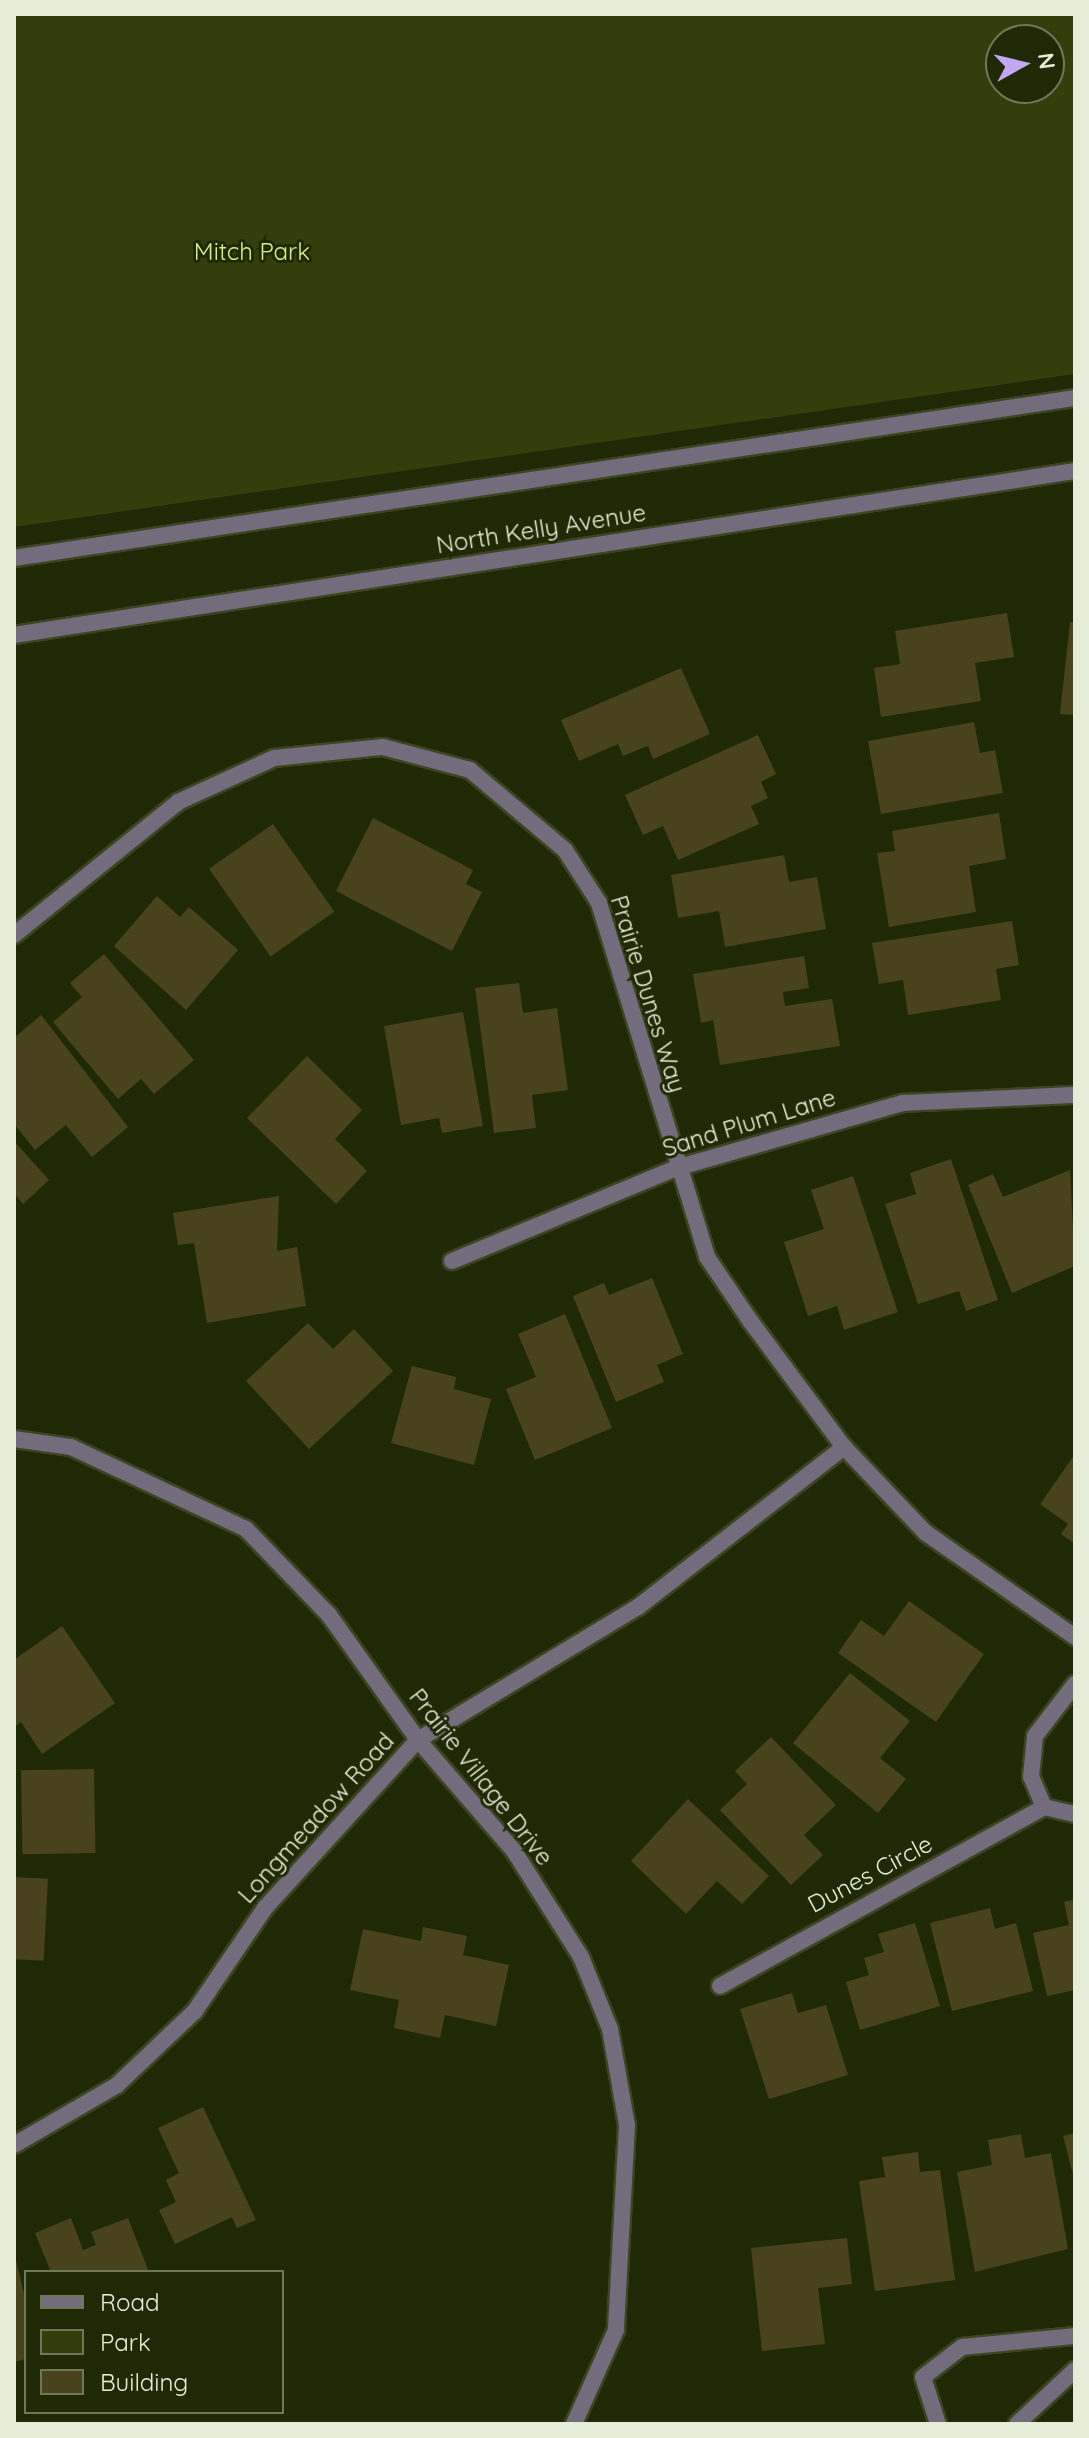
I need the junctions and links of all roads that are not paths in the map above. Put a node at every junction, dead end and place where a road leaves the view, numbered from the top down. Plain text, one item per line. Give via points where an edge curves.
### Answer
1 (1075, 398) edge
2 (1075, 471) edge
3 (14, 558) edge
4 (14, 635) edge
5 (14, 935) edge
6 (1075, 1095) edge
7 (676, 1168) junction
8 (452, 1261) dead end
9 (14, 1439) edge
10 (844, 1447) junction
11 (1075, 1637) edge
12 (1075, 1684) edge
13 (418, 1740) junction
14 (1044, 1807) junction
15 (1075, 1814) edge
16 (720, 1986) dead end
17 (14, 2145) edge
18 (1075, 2336) edge
19 (1075, 2370) edge
20 (574, 2424) edge
21 (938, 2424) edge
22 (1017, 2424) edge

1 - 3 street, North Kelly Avenue
2 - 4 street, North Kelly Avenue
5 - 7 street, Prairie Dunes Way via 178,802 274,758 383,747 470,770 565,850 599,903
6 - 7 street, Sand Plum Lane via 903,1103
7 - 8 street, Sand Plum Lane
7 - 10 street, Prairie Dunes Way via 707,1257
9 - 13 street, Prairie Village Drive via 71,1447 246,1529 329,1615
10 - 11 street, Prairie Dunes Way via 926,1533
10 - 13 street, Longmeadow Road via 638,1607
12 - 14 street via 1035,1736 1031,1777
13 - 17 street, Longmeadow Road via 265,1908 195,2011 117,2085
13 - 20 street, Prairie Village Drive via 514,1851 581,1957 610,2029 627,2125 616,2330
14 - 15 street
14 - 16 street, Dunes Circle
18 - 21 street via 962,2347 923,2377
19 - 22 street

